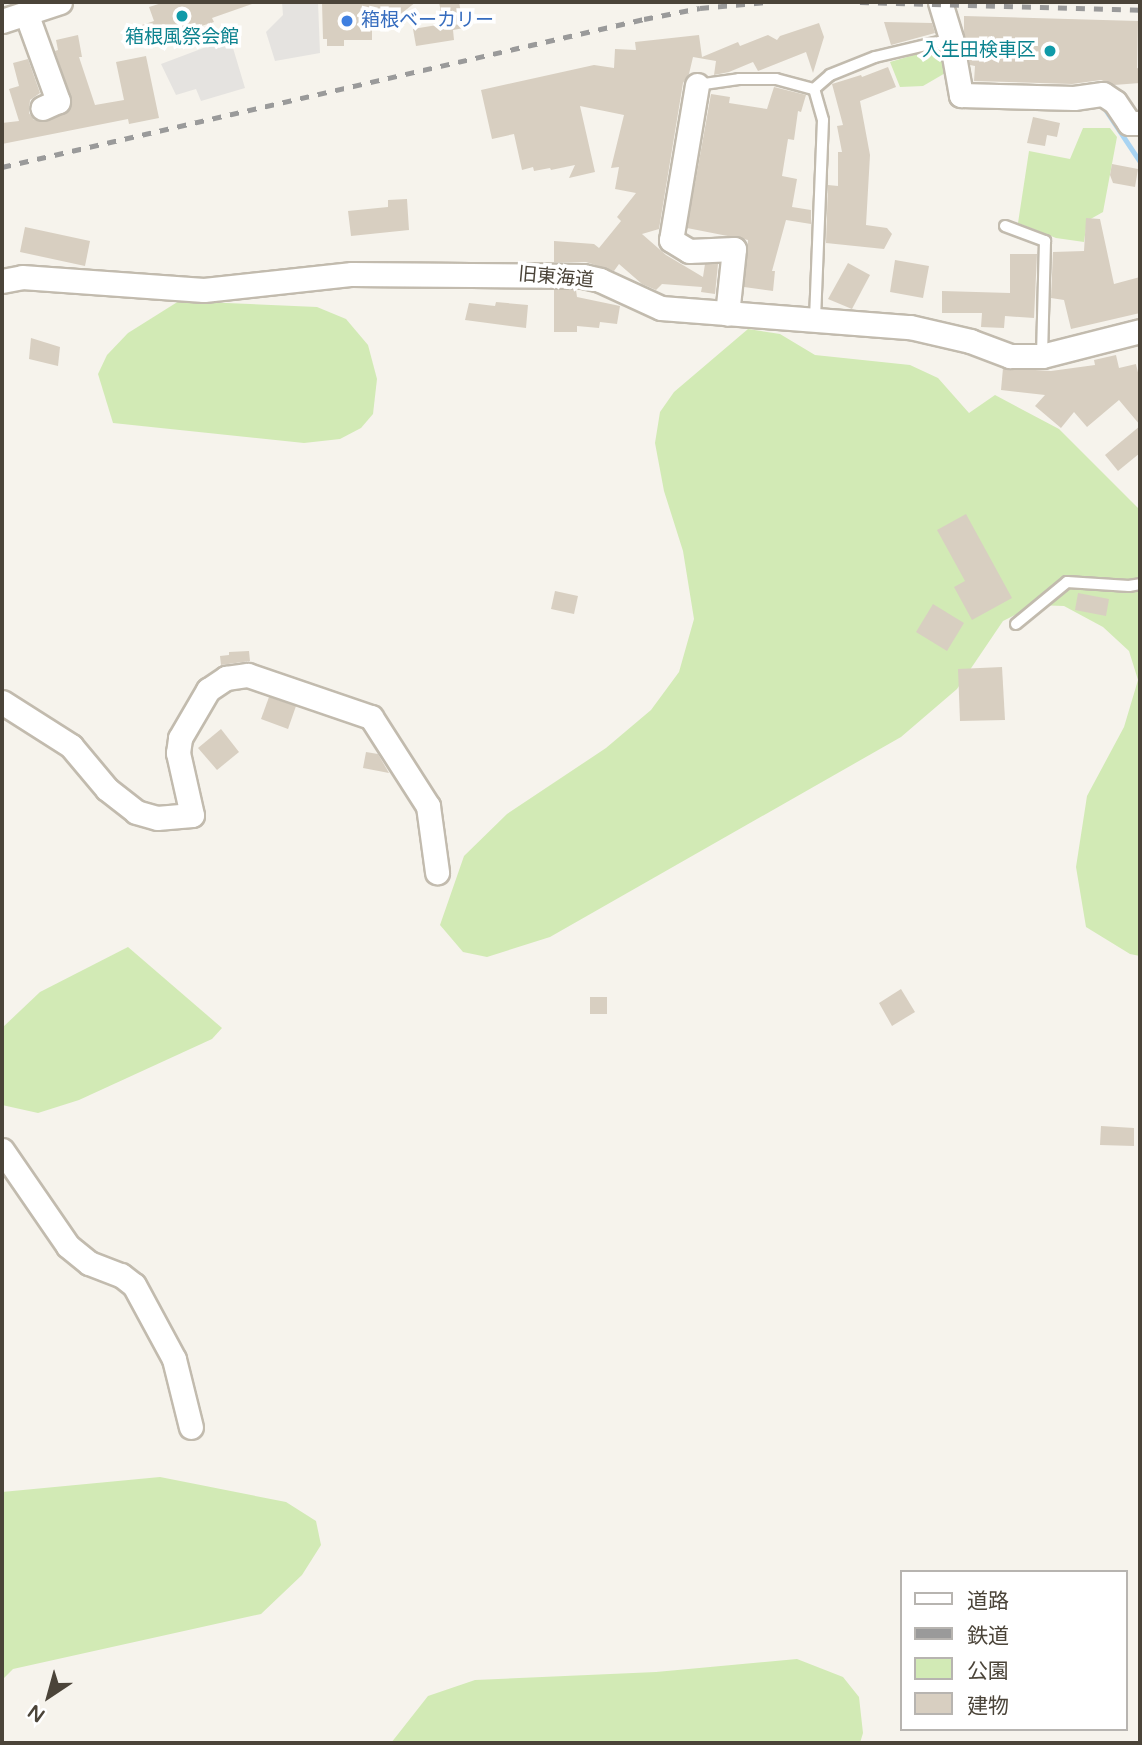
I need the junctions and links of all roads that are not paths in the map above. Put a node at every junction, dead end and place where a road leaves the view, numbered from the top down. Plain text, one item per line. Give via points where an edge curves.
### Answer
1 (60, 2) edge
2 (940, 2) edge
3 (26, 13) junction
4 (2, 21) edge
5 (951, 38) junction
6 (697, 85) joint
7 (814, 89) junction
8 (42, 108) dead end
9 (1140, 123) edge
10 (1005, 226) dead end
11 (2, 281) edge
12 (727, 314) junction
13 (814, 319) junction
14 (1140, 331) edge
15 (1042, 356) junction
16 (1140, 584) edge
17 (1016, 624) dead end
18 (2, 702) edge
19 (437, 872) dead end
20 (2, 1150) edge
21 (191, 1427) dead end

1 - 3 street
2 - 5 street
3 - 4 street
3 - 8 street via 58,100
5 - 7 lane via 875,57 830,75
5 - 9 street via 961,95 1074,98 1103,94 1115,102 1129,123
6 - 7 lane via 776,79
6 - 12 street via 671,240 689,251 734,249
7 - 13 lane via 823,120
10 - 15 lane via 1045,241
11 - 12 street, 旧東海道 via 22,277 204,290 352,274 568,275 600,280 661,308
12 - 13 street, 旧東海道
13 - 15 street, 旧東海道 via 910,327 1010,356
14 - 15 street, 旧東海道
16 - 17 lane via 1067,582
18 - 19 street via 71,746 107,789 136,812 158,818 192,815 178,753 180,738 208,690 226,678 248,675 371,717 428,806
20 - 21 street via 68,1246 89,1263 134,1285 174,1359

